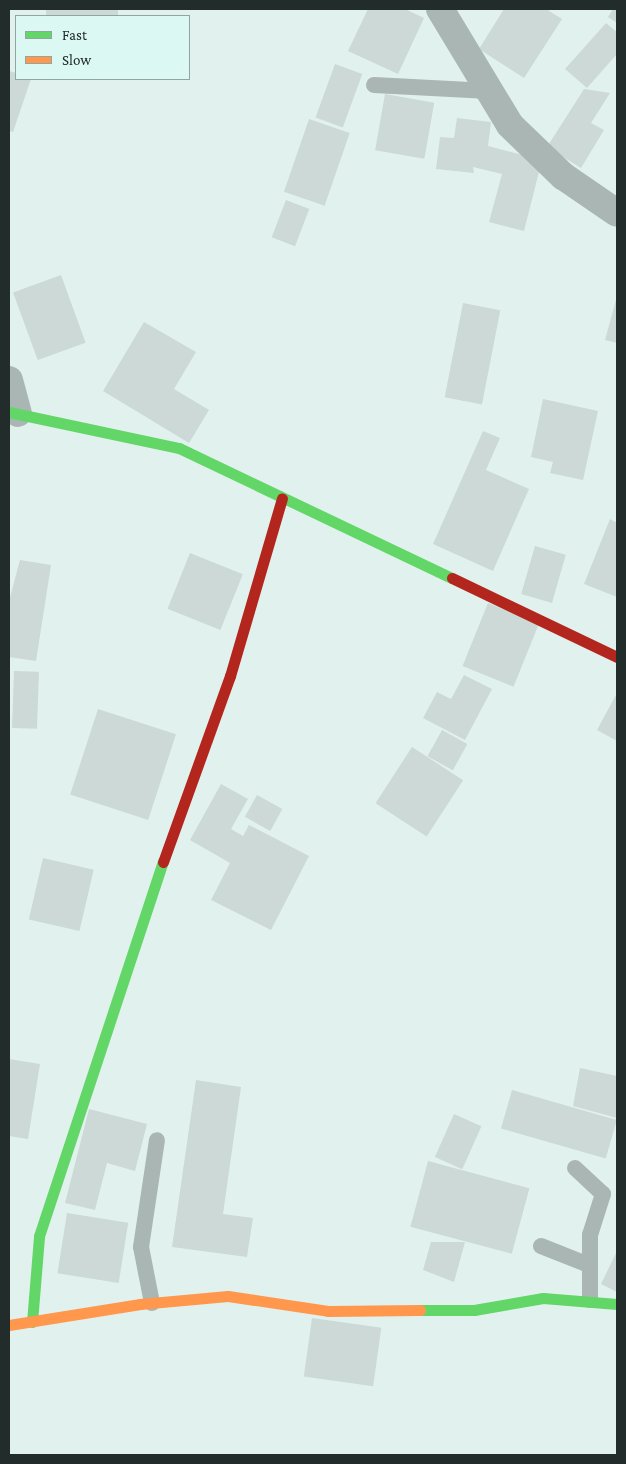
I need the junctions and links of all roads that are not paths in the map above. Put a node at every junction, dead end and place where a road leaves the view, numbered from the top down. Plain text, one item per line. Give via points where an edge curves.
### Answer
1 (440, 9) edge
2 (374, 85) dead end
3 (489, 91) junction
4 (617, 213) edge
5 (9, 380) edge
6 (13, 412) edge
7 (282, 498) junction
8 (617, 657) edge
9 (157, 1140) dead end
10 (575, 1168) dead end
11 (541, 1246) dead end
12 (589, 1265) junction
13 (590, 1300) junction
14 (152, 1303) junction
15 (617, 1304) edge
16 (32, 1322) junction
17 (9, 1324) edge

1 - 3 street
2 - 3 lane
3 - 4 street via 510,125 563,176
5 - 6 street
6 - 7 street via 179,448
7 - 8 street
7 - 16 street via 230,676 125,966 88,1098 39,1236
9 - 14 lane via 142,1247
10 - 12 lane via 603,1194 590,1235
11 - 12 lane
12 - 13 lane
13 - 14 street via 542,1298 474,1310 413,1312 328,1311 228,1296
13 - 15 street
14 - 16 street
16 - 17 street

